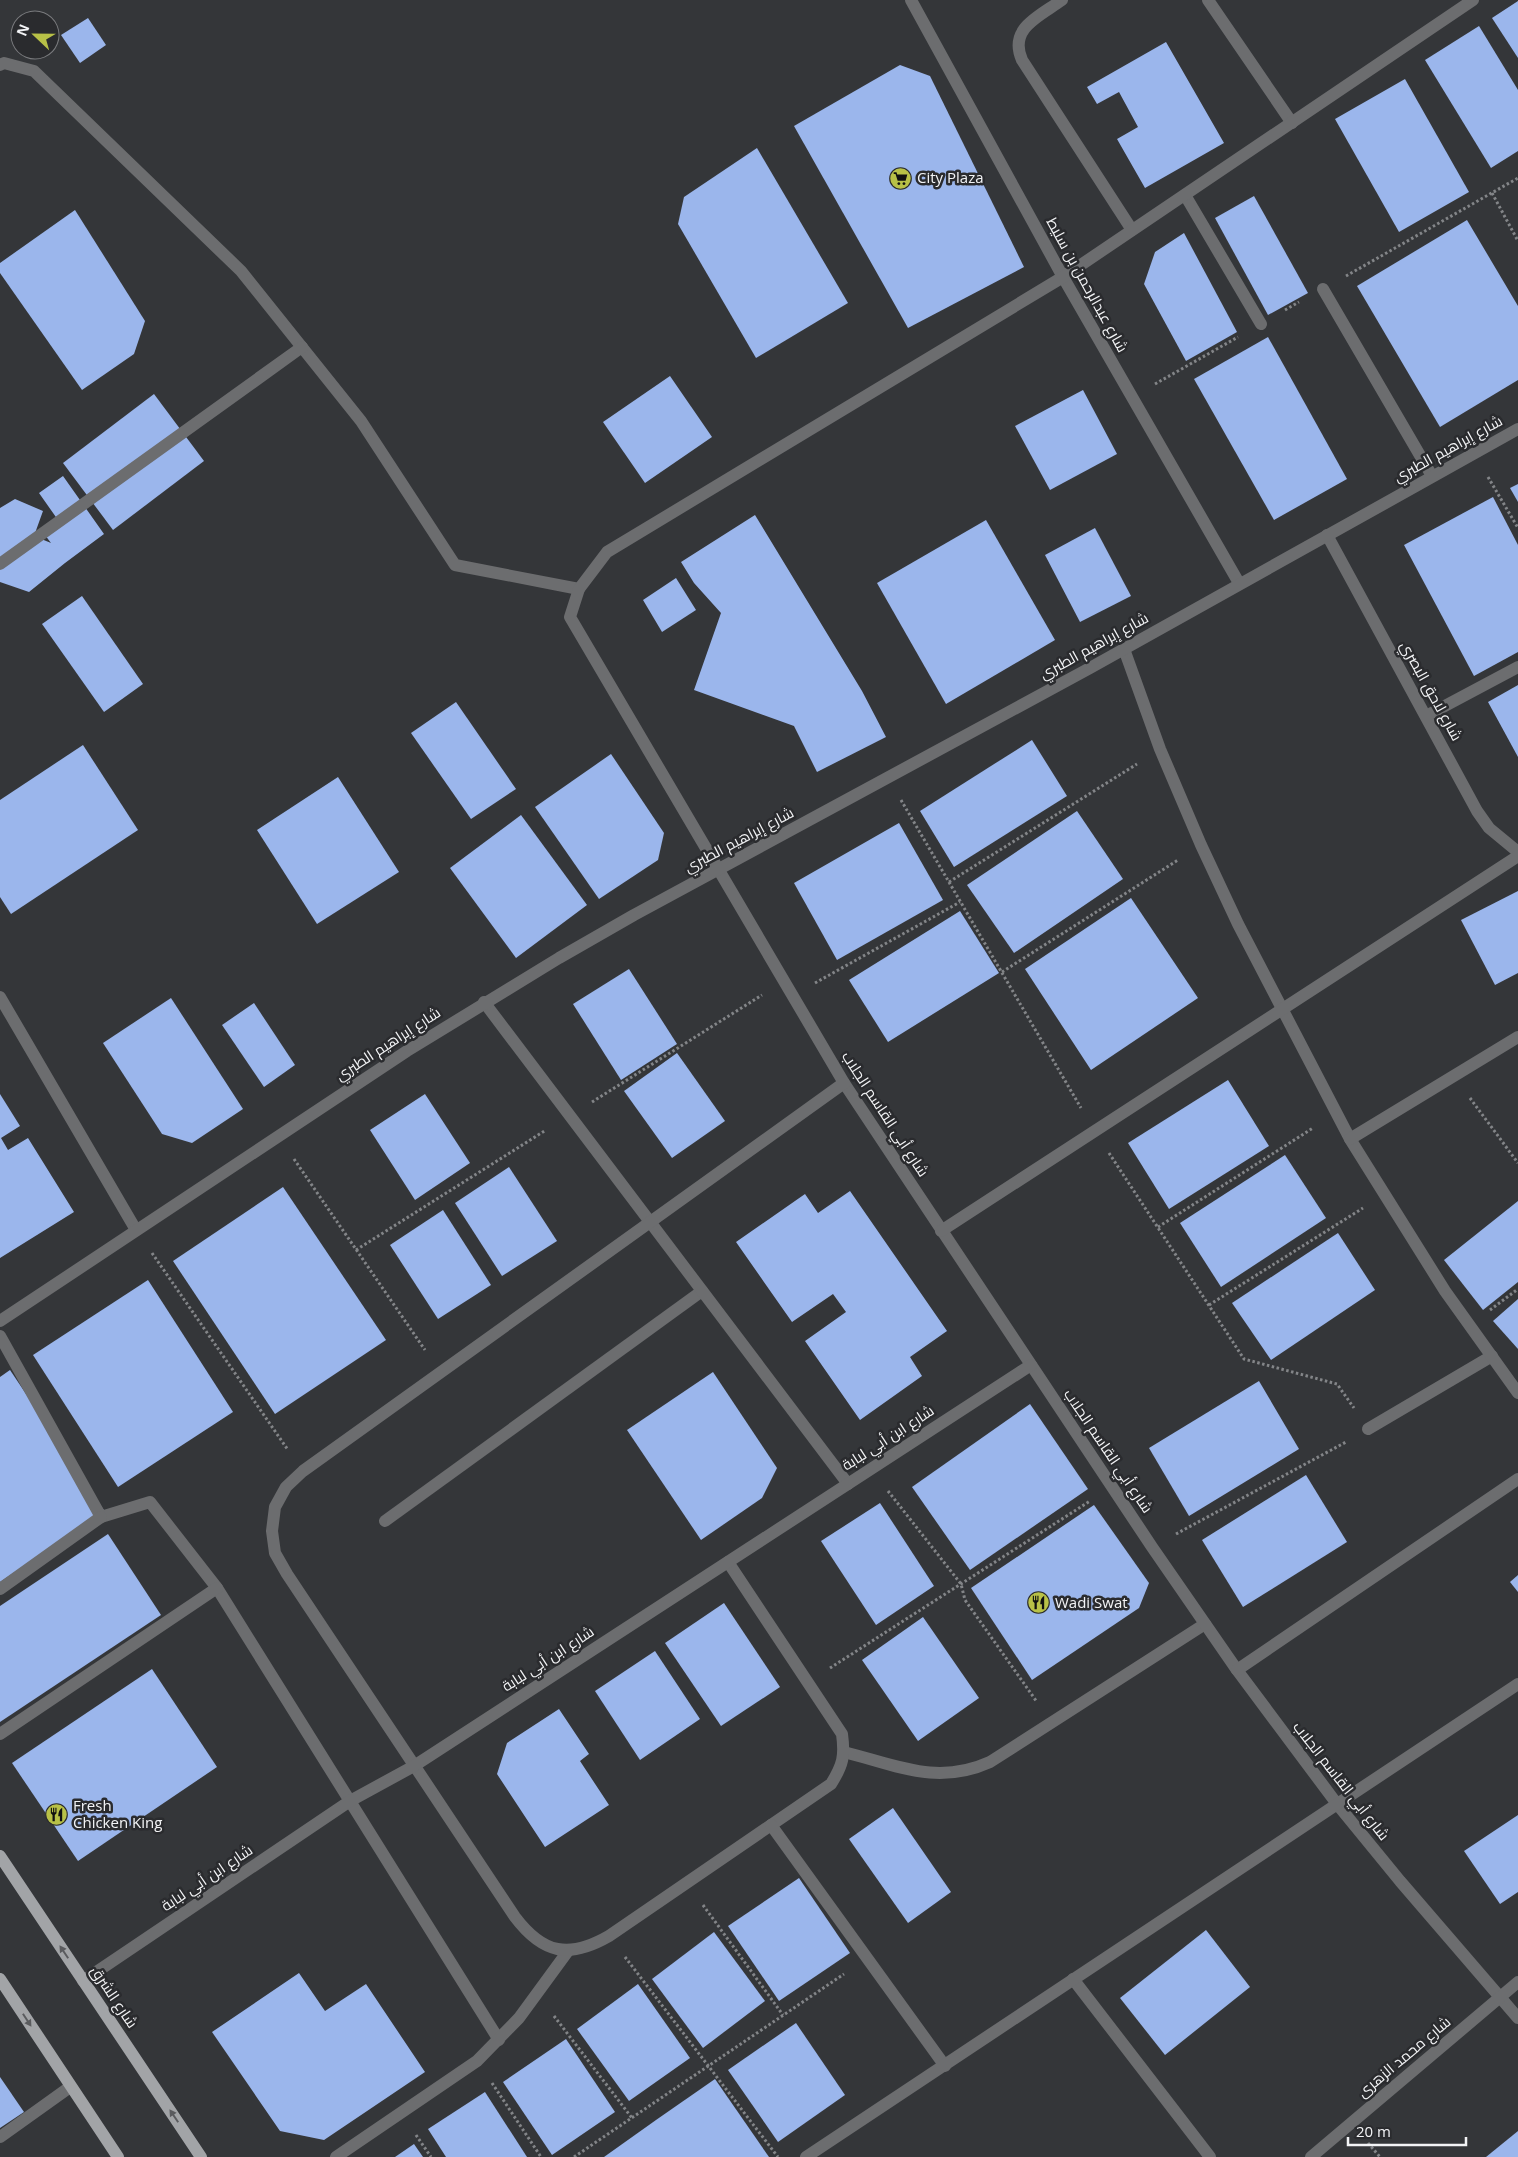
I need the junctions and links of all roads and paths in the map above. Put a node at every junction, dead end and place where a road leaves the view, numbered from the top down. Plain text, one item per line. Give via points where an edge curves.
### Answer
1 (911, 0) edge
2 (1062, 0) edge
3 (1208, 0) edge
4 (1473, 0) edge
5 (0, 65) edge
6 (1292, 122) junction
7 (1492, 193) dead end
8 (1185, 195) junction
9 (1132, 230) junction
10 (1518, 241) edge
11 (1063, 277) junction
12 (1323, 289) dead end
13 (1261, 324) dead end
14 (302, 347) junction
15 (1518, 429) edge
16 (1474, 453) junction
17 (1432, 476) junction
18 (1518, 528) edge
19 (1328, 535) junction
20 (0, 564) edge
21 (1239, 583) junction
22 (579, 588) junction
23 (1124, 649) junction
24 (1518, 667) edge
25 (1426, 716) junction
26 (1160, 749) junction
27 (888, 778) junction
28 (1201, 845) junction
29 (1518, 852) edge
30 (1518, 856) edge
31 (719, 869) junction
32 (949, 882) junction
33 (961, 902) junction
34 (1002, 972) junction
35 (793, 995) junction
36 (0, 997) edge
37 (484, 1002) junction
38 (1283, 1008) junction
39 (1518, 1037) edge
40 (1454, 1076) junction
41 (844, 1084) junction
42 (1336, 1113) junction
43 (1094, 1131) junction
44 (278, 1136) junction
45 (1350, 1139) junction
46 (1518, 1163) edge
47 (1384, 1194) junction
48 (651, 1222) junction
49 (1158, 1227) junction
50 (136, 1230) junction
51 (941, 1231) junction
52 (1518, 1289) edge
53 (702, 1291) junction
54 (1209, 1305) junction
55 (0, 1321) edge
56 (1470, 1326) junction
57 (0, 1336) edge
58 (1492, 1356) junction
59 (1032, 1365) junction
60 (440, 1373) junction
61 (1518, 1393) edge
62 (1368, 1430) junction
63 (871, 1469) junction
64 (303, 1471) junction
65 (1518, 1479) edge
66 (848, 1484) junction
67 (1112, 1487) junction
68 (101, 1517) junction
69 (385, 1521) dead end
70 (1152, 1546) junction
71 (728, 1562) junction
72 (960, 1584) junction
73 (217, 1588) junction
74 (0, 1589) edge
75 (1205, 1624) junction
76 (1237, 1670) junction
77 (808, 1681) junction
78 (1518, 1684) edge
79 (1051, 1722) junction
80 (0, 1734) edge
81 (844, 1752) junction
82 (414, 1766) junction
83 (350, 1801) junction
84 (1338, 1804) junction
85 (771, 1825) junction
86 (0, 1856) edge
87 (687, 1883) junction
88 (609, 1936) junction
89 (568, 1951) junction
90 (867, 1958) junction
91 (0, 1979) edge
92 (1073, 1980) junction
93 (83, 1981) junction
94 (1518, 1982) edge
95 (537, 1993) junction
96 (1501, 1997) junction
97 (783, 2015) junction
98 (1518, 2018) edge
99 (499, 2040) junction
100 (477, 2062) junction
101 (710, 2066) junction
102 (944, 2066) junction
103 (70, 2087) junction
104 (632, 2118) junction
105 (0, 2138) edge
106 (118, 2157) edge
107 (201, 2157) edge
108 (336, 2157) edge
109 (541, 2157) edge
110 (574, 2157) edge
111 (778, 2157) edge
112 (806, 2157) edge
113 (1210, 2157) edge
114 (1311, 2157) edge

1 - 11 street, شارع عبدالرحمن بن سليط
2 - 9 street via 1023,28 1017,50
3 - 6 street
4 - 6 street, شارع أبي القاسم الجلاب
5 - 14 street via 4,63 34,71 241,271
6 - 8 street, شارع أبي القاسم الجلاب
7 - 10 path
8 - 9 street, شارع أبي القاسم الجلاب
8 - 13 street
9 - 11 street, شارع أبي القاسم الجلاب
11 - 21 street, شارع عبدالرحمن بن سليط
11 - 22 street, شارع أبي القاسم الجلاب via 606,552
12 - 17 street
14 - 20 street
14 - 22 street via 361,421 455,565
15 - 16 street, شارع إبراهيم الطبري
16 - 17 street, شارع إبراهيم الطبري
16 - 18 path
17 - 19 street, شارع إبراهيم الطبري
19 - 21 street, شارع إبراهيم الطبري
19 - 25 street, شارع لاحق البصري
21 - 23 street, شارع إبراهيم الطبري
22 - 31 street, شارع أبي القاسم الجلاب via 570,617
23 - 26 street
23 - 27 street, شارع إبراهيم الطبري
24 - 25 street
25 - 29 street, شارع لاحق البصري via 1489,828
26 - 28 street
26 - 32 path
27 - 31 street, شارع إبراهيم الطبري
27 - 32 path
28 - 34 path
28 - 38 street
30 - 38 street
31 - 35 street, شارع أبي القاسم الجلاب
31 - 37 street, شارع إبراهيم الطبري
32 - 33 path
33 - 34 path
33 - 35 path
34 - 43 path
35 - 41 street, شارع أبي القاسم الجلاب
36 - 50 street
37 - 44 street, شارع إبراهيم الطبري
37 - 48 street
38 - 42 street
38 - 43 street
39 - 40 street
40 - 45 street
40 - 46 path
41 - 48 street
41 - 51 street, شارع أبي القاسم الجلاب
42 - 45 street
42 - 49 path
43 - 49 path
43 - 51 street
44 - 50 street, شارع إبراهيم الطبري
44 - 60 path
45 - 47 street
47 - 54 path
47 - 56 street
48 - 53 street
48 - 60 street
49 - 54 path
50 - 55 street, شارع إبراهيم الطبري
50 - 64 path
51 - 59 street, شارع أبي القاسم الجلاب
52 - 56 path
53 - 66 street
53 - 69 street
54 - 62 path via 1244,1359 1337,1384
56 - 58 street
57 - 68 street
58 - 61 street
58 - 62 street
59 - 63 street, شارع ابن أبي لبابة
59 - 67 street, شارع أبي القاسم الجلاب
60 - 64 street
62 - 70 path
63 - 66 street, شارع ابن أبي لبابة
63 - 72 path
64 - 82 street via 286,1487 275,1507 272,1531 276,1553
65 - 76 street
66 - 71 street, شارع ابن أبي لبابة
67 - 70 street, شارع أبي القاسم الجلاب
67 - 72 path
68 - 73 street via 150,1502
68 - 74 street
70 - 75 street, شارع أبي القاسم الجلاب
71 - 77 street
71 - 82 street, شارع ابن أبي لبابة
72 - 77 path
72 - 79 path via 965,1600
73 - 80 street
73 - 83 street
75 - 76 street, شارع أبي القاسم الجلاب
75 - 79 street
76 - 84 street, شارع أبي القاسم الجلاب
77 - 81 street via 842,1734
78 - 84 street
79 - 81 street via 990,1762 959,1773 926,1773
81 - 85 street via 840,1769 830,1784
82 - 83 street, شارع ابن أبي لبابة
82 - 89 street via 528,1935 547,1946
83 - 93 street, شارع ابن أبي لبابة
83 - 99 street
84 - 92 street
84 - 96 street, شارع أبي القاسم الجلاب
85 - 87 street
85 - 90 street
93 -> 86 main road, شارع الشرق
87 - 88 street
87 - 97 path
88 - 89 street via 590,1947
88 - 101 path
89 - 95 street
90 - 97 path
90 - 102 street
91 -> 103 main road
92 - 102 street
92 - 113 street
107 -> 93 main road, شارع الشرق
94 - 96 street, شارع محمد الزهرى
95 - 99 street
95 - 104 path
96 - 98 street, شارع أبي القاسم الجلاب
96 - 114 street, شارع محمد الزهرى
97 - 101 path
99 - 100 street
100 - 108 street
100 - 109 path
101 - 104 path
101 - 111 path
102 - 112 street
103 - 105 street
103 - 106 main road
104 - 110 path

